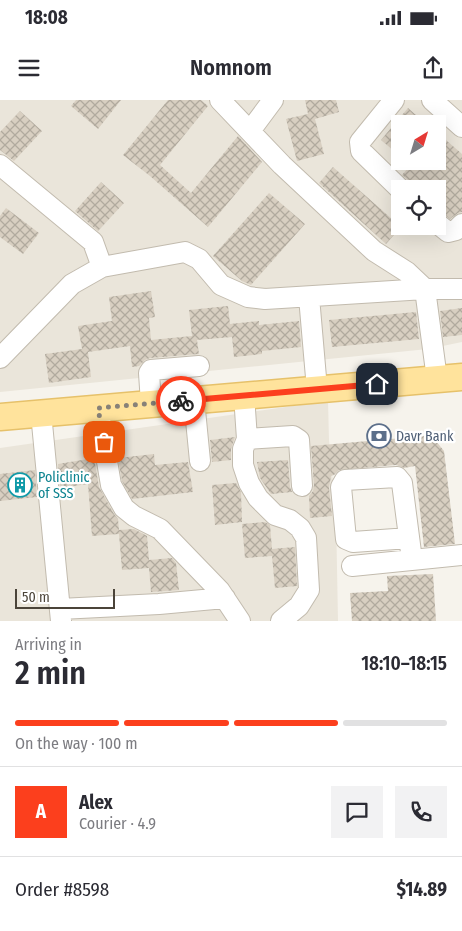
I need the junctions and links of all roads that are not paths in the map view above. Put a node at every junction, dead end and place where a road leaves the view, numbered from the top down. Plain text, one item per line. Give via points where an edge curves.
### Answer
1 (220, 100) edge
2 (273, 100) edge
3 (394, 100) edge
4 (436, 101) edge
5 (462, 127) edge
6 (250, 131) junction
7 (0, 165) edge
8 (391, 180) edge
9 (462, 224) edge
10 (446, 230) edge
11 (102, 267) junction
12 (462, 276) edge
13 (431, 289) junction
14 (462, 289) edge
15 (309, 297) junction
16 (0, 358) edge
17 (199, 366) dead end
18 (462, 377) edge
19 (436, 379) junction
20 (317, 389) junction
21 (244, 395) junction
22 (194, 400) junction
23 (151, 403) junction
24 (98, 408) junction
25 (41, 413) junction
26 (0, 417) edge
27 (247, 439) junction
28 (200, 461) dead end
29 (302, 486) dead end
30 (409, 538) dead end
31 (462, 555) edge
32 (412, 560) junction
33 (352, 566) dead end
34 (224, 598) junction
35 (60, 615) edge
36 (240, 621) edge
37 (281, 621) edge

1 - 6 lane
2 - 6 lane
3 - 8 lane via 360,142 361,151
4 - 5 lane
6 - 13 lane via 374,251
7 - 11 lane via 94,242
9 - 10 lane via 456,230
11 - 15 lane via 185,252 199,259 221,284 248,297
11 - 16 lane via 72,284
12 - 13 lane
13 - 14 lane
13 - 15 lane
13 - 19 lane
15 - 20 lane
17 - 23 lane via 151,370
18 - 19 main road
19 - 20 main road
20 - 21 main road
21 - 22 main road
21 - 27 lane
22 - 23 main road
22 - 28 lane
23 - 24 main road
24 - 25 main road
24 - 34 lane via 111,485 124,508 160,529
25 - 26 main road
25 - 35 lane
27 - 29 lane via 292,436 299,440
27 - 37 lane via 243,448 243,465 249,483 258,498 275,514 300,528 306,538 310,590 299,606
30 - 32 lane
31 - 32 lane
32 - 33 lane
34 - 35 lane
34 - 36 lane

